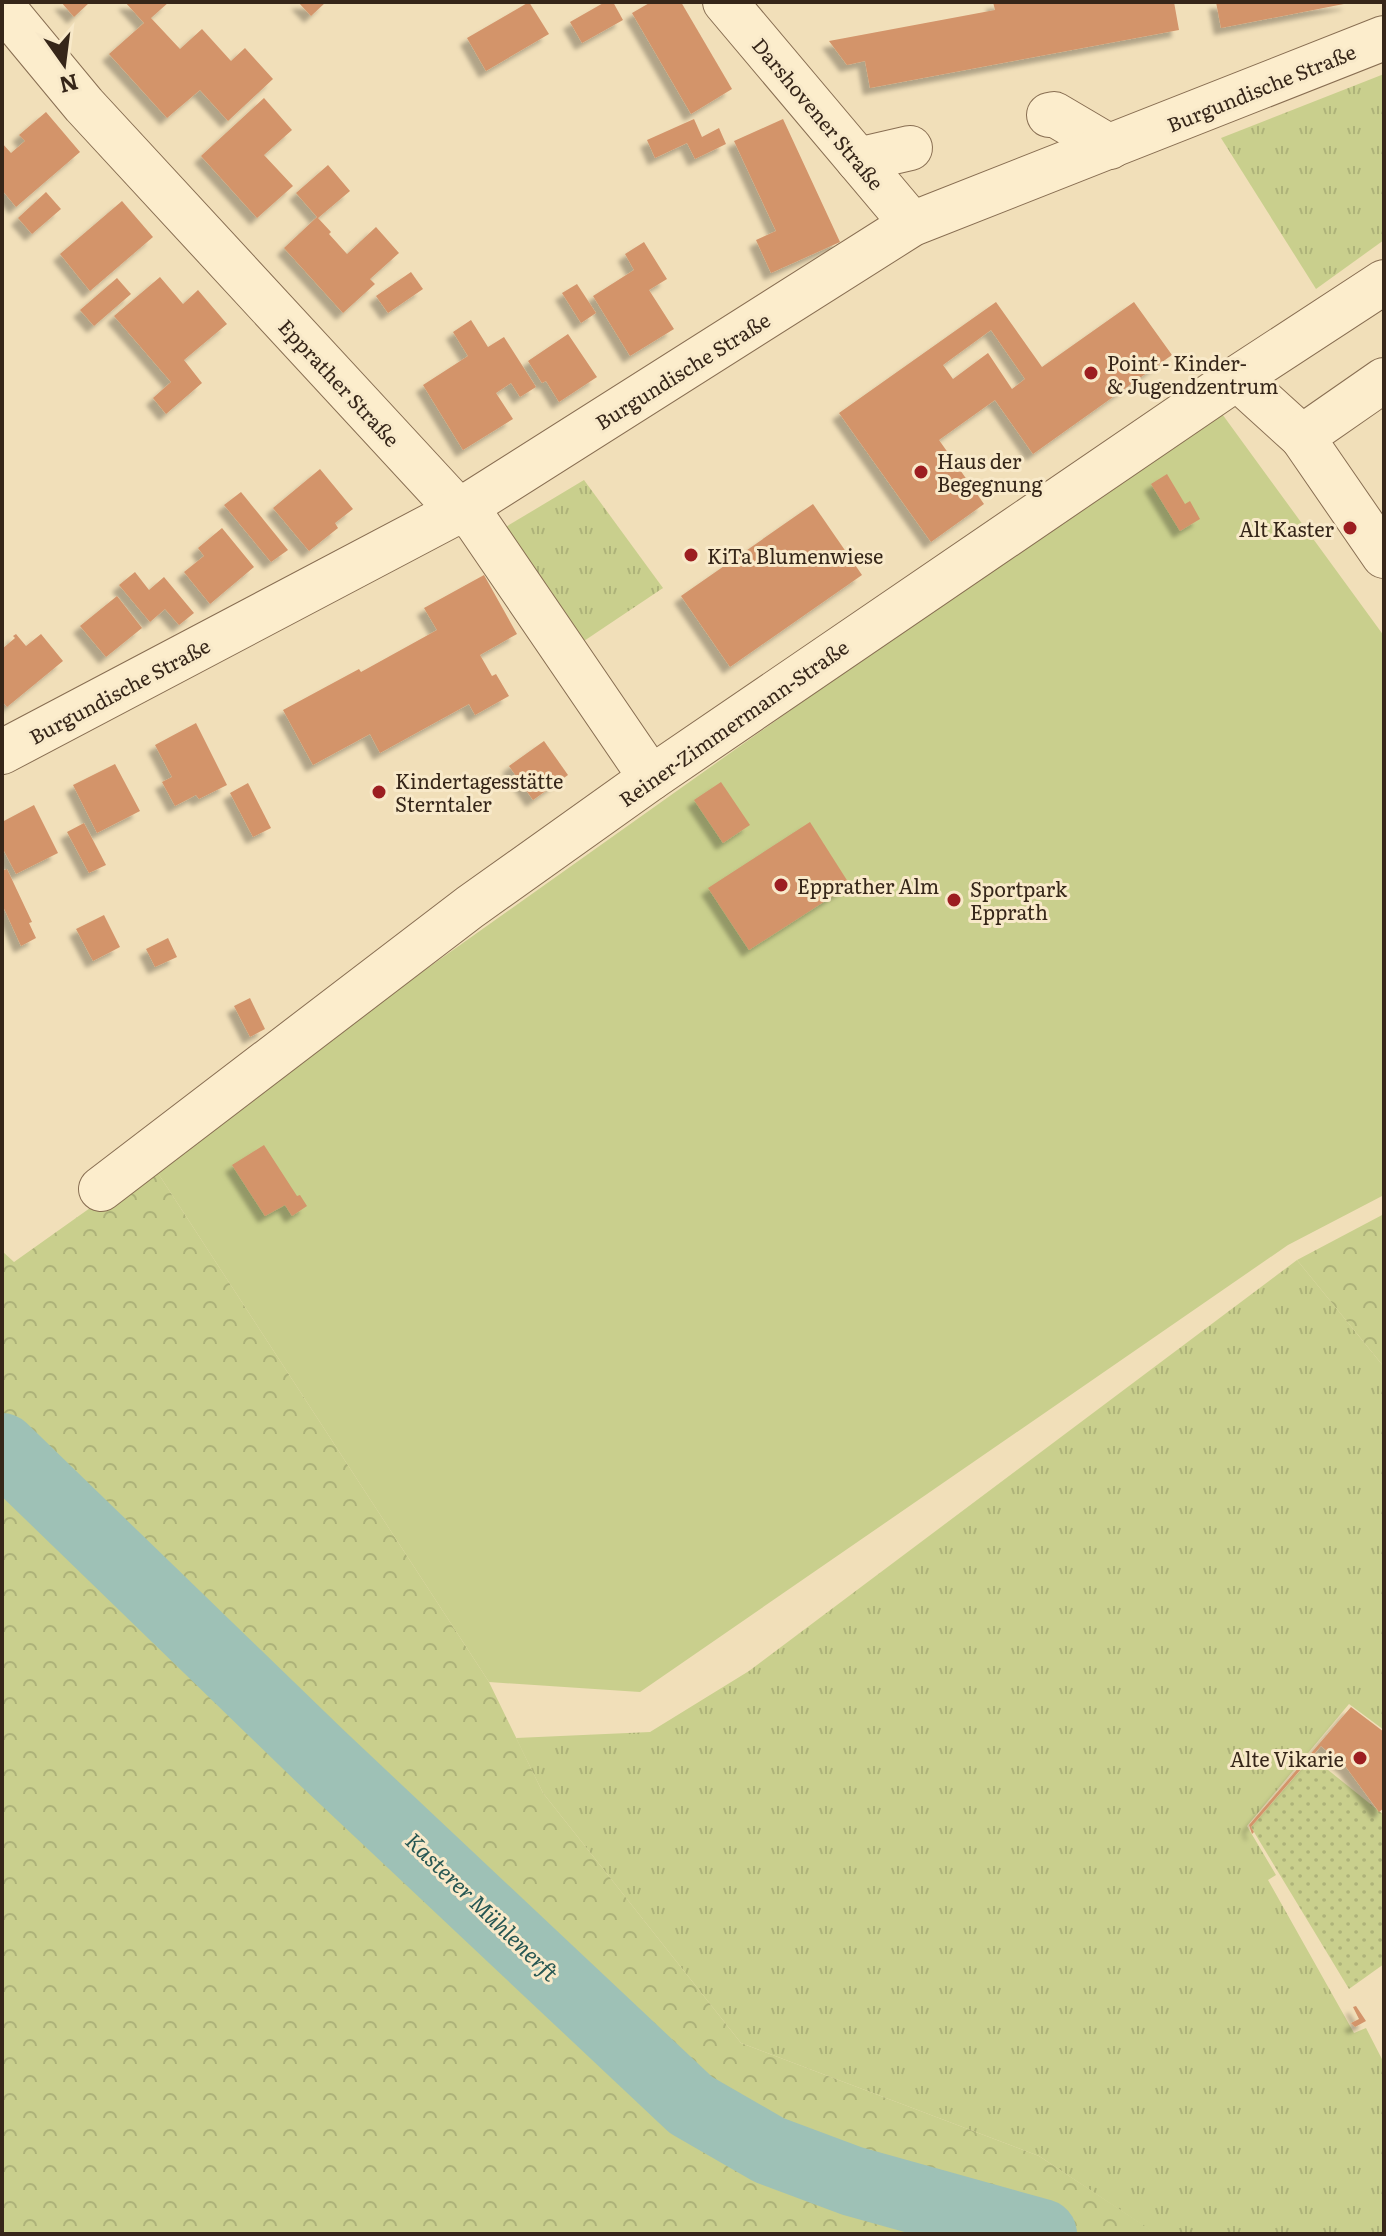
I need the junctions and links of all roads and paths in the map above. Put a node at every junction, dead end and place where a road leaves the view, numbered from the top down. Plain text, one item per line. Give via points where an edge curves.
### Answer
1 (725, 2) edge
2 (2, 6) edge
3 (1384, 38) edge
4 (1049, 115) dead end
5 (1110, 147) junction
6 (910, 148) dead end
7 (858, 160) junction
8 (912, 224) junction
9 (1384, 282) edge
10 (1237, 378) junction
11 (1384, 380) edge
12 (1302, 437) junction
13 (459, 511) junction
14 (1384, 556) edge
15 (2, 752) edge
16 (651, 778) junction
17 (101, 1189) dead end

1 - 7 street, Darshovener Straße
2 - 13 street, Epprather Straße via 84,105
3 - 5 street, Burgundische Straße
4 - 5 street
5 - 8 street, Burgundische Straße
6 - 7 street
7 - 8 street, Darshovener Straße
8 - 13 street, Burgundische Straße
9 - 10 street, Reiner-Zimmermann-Straße
10 - 12 street
10 - 16 street, Reiner-Zimmermann-Straße
11 - 12 street
12 - 14 street
13 - 15 street, Burgundische Straße
13 - 16 street, Epprather Straße via 475,520
16 - 17 street, Reiner-Zimmermann-Straße via 470,907

